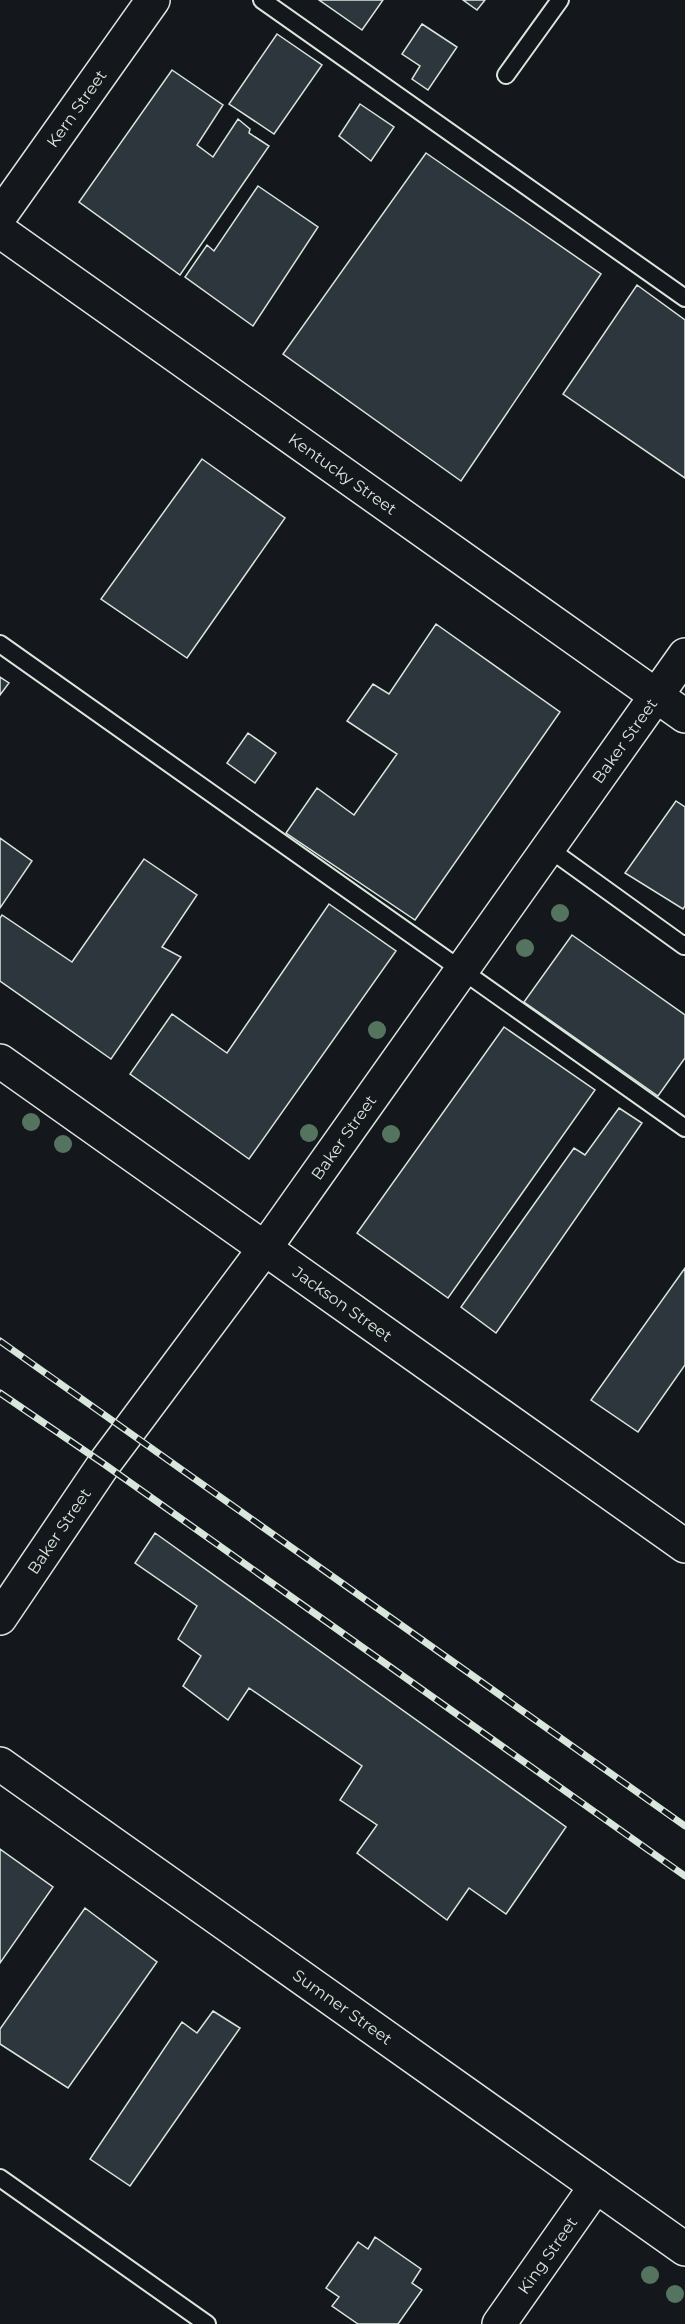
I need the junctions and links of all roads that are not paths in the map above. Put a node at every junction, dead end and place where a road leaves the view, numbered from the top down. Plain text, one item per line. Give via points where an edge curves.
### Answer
1 (153, 0) edge
2 (262, 0) edge
3 (560, 0) edge
4 (506, 75) dead end
5 (0, 216) edge
6 (0, 231) edge
7 (685, 298) edge
8 (0, 644) edge
9 (685, 655) edge
10 (656, 696) junction
11 (685, 716) edge
12 (548, 848) junction
13 (685, 944) edge
14 (462, 970) junction
15 (0, 1061) edge
16 (685, 1128) edge
17 (265, 1248) junction
18 (685, 1546) edge
19 (0, 1618) edge
20 (0, 1764) edge
21 (0, 2178) edge
22 (596, 2186) junction
23 (685, 2250) edge
24 (207, 2324) edge
25 (499, 2324) edge

1 - 5 street, Kern Street
2 - 7 lane
3 - 4 lane
6 - 10 street, Kentucky Street
8 - 14 lane
9 - 10 street, Baker Street
10 - 11 street, Kentucky Street
10 - 12 street, Baker Street
12 - 13 lane
12 - 14 street, Baker Street
14 - 16 lane
14 - 17 street, Baker Street
15 - 17 street, Jackson Street
17 - 18 street, Jackson Street
17 - 19 street, Baker Street via 104,1464
20 - 22 street, Sumner Street
21 - 24 lane
22 - 23 street, Sumner Street
22 - 25 street, King Street

